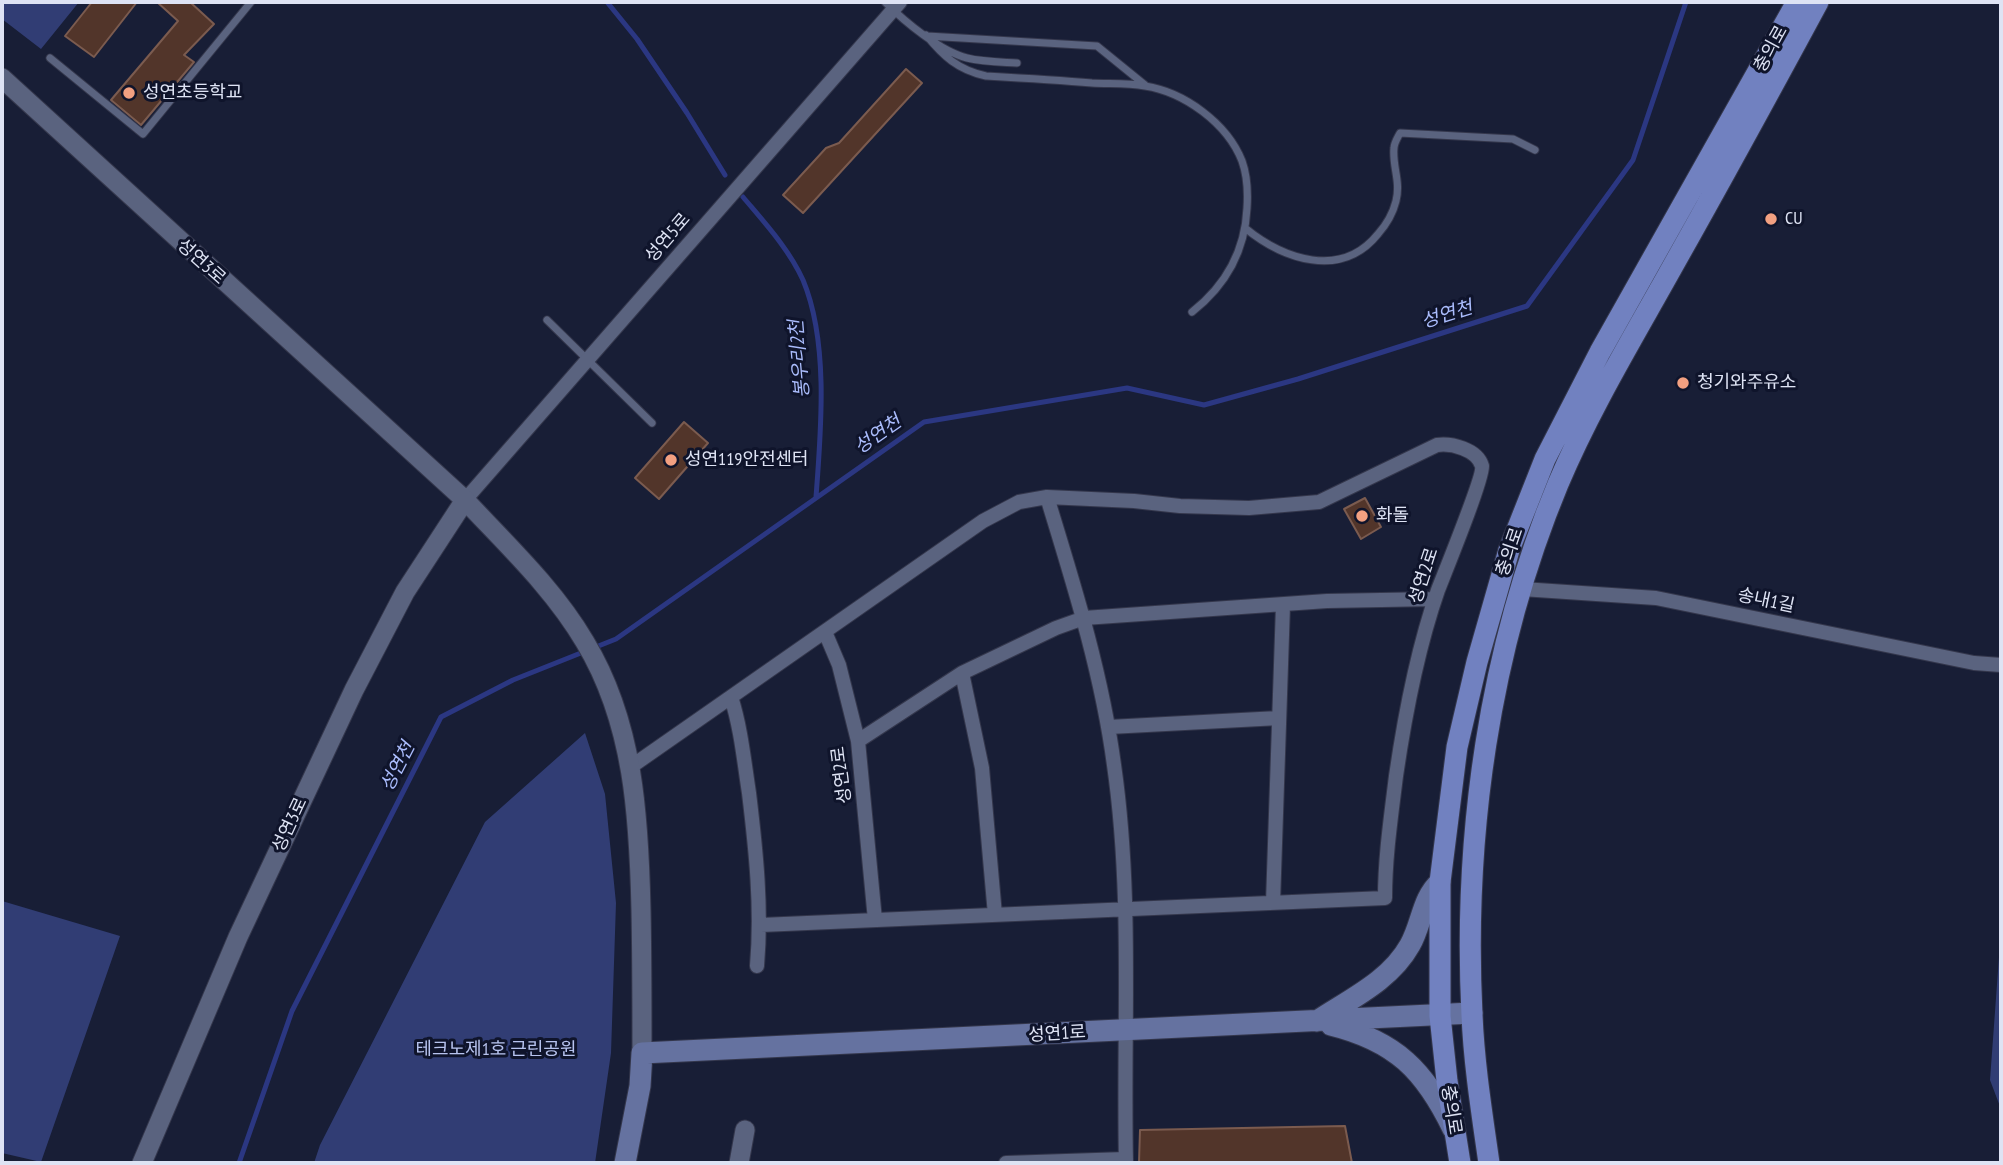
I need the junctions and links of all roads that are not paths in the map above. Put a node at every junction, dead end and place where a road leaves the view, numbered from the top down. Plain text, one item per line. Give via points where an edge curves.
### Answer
1 (251, 2) edge
2 (1797, 2) edge
3 (1818, 2) edge
4 (893, 4) edge
5 (926, 35) junction
6 (50, 58) dead end
7 (1017, 63) dead end
8 (2, 78) edge
9 (1146, 86) junction
10 (1535, 150) dead end
11 (1245, 228) junction
12 (1192, 312) dead end
13 (547, 320) dead end
14 (588, 359) junction
15 (652, 423) dead end
16 (1047, 497) junction
17 (465, 500) junction
18 (1522, 589) junction
19 (1435, 599) junction
20 (1283, 605) junction
21 (1083, 618) junction
22 (825, 632) junction
23 (2001, 665) edge
24 (962, 673) junction
25 (731, 697) junction
26 (1279, 718) junction
27 (1109, 727) junction
28 (858, 741) junction
29 (632, 766) junction
30 (1440, 882) junction
31 (1273, 902) junction
32 (1126, 909) junction
33 (995, 915) junction
34 (876, 920) junction
35 (761, 925) junction
36 (1439, 925) junction
37 (1471, 925) junction
38 (757, 966) dead end
39 (1472, 1013) junction
40 (1440, 1016) junction
41 (1315, 1022) junction
42 (1127, 1031) junction
43 (642, 1053) junction
44 (745, 1130) dead end
45 (1455, 1133) junction
46 (1126, 1161) edge
47 (142, 1163) edge
48 (625, 1163) edge
49 (739, 1163) edge
50 (1006, 1163) edge
51 (1460, 1163) edge
52 (1489, 1163) edge

1 - 6 lane via 143,134
2 - 30 main road, 충의로 via 1600,352 1545,460 1508,550 1457,747
3 - 18 main road, 충의로 via 1611,375 1559,482
4 - 5 lane
4 - 14 street, 성연5로
5 - 7 lane via 970,59
5 - 9 lane via 1097,47
5 - 9 lane via 953,64 986,76
8 - 17 street, 성연3로
9 - 11 lane via 1194,107 1216,124 1234,147 1246,181
10 - 11 lane via 1513,139 1400,133 1394,148 1395,204 1389,218 1370,243 1345,258 1289,255
11 - 12 lane via 1234,263 1221,284
13 - 14 lane
14 - 15 lane
14 - 17 street, 성연5로
16 - 19 street, 성연2로 via 1249,508 1318,502 1427,449 1457,446 1476,457 1482,474
16 - 21 street
16 - 22 street, 성연2로 via 1001,510
17 - 29 street, 성연3로 via 550,594 586,643 612,699
17 - 47 street, 성연3로 via 405,592 354,691 238,937
18 - 23 street, 송내1길 via 1656,597
18 - 37 main road, 충의로 via 1508,634 1482,770
19 - 20 street
19 - 31 street, 성연2로 via 1406,709 1389,827 1385,898
20 - 21 street
20 - 26 street
21 - 24 street
21 - 27 street
22 - 25 street, 성연2로
22 - 28 street, 성연2로 via 839,665
24 - 28 street
24 - 33 street via 982,768
25 - 29 street, 성연2로
25 - 35 street via 757,854
26 - 27 street
26 - 31 street
27 - 32 street
28 - 34 street, 성연2로
29 - 43 street via 640,863
30 - 36 main road, 충의로
30 - 41 main road via 1429,892 1417,934 1398,963
31 - 32 street, 성연2로
32 - 33 street, 성연2로
32 - 42 street
33 - 34 street, 성연2로
34 - 35 street, 성연2로
35 - 38 street
36 - 37 main road
36 - 40 main road, 충의로
37 - 39 main road, 충의로
39 - 40 main road, 성연1로
39 - 52 main road, 충의로
40 - 41 main road, 성연1로
40 - 45 main road, 충의로
41 - 42 main road, 성연1로
41 - 45 main road via 1369,1039 1403,1058 1426,1080
42 - 43 main road, 성연1로
42 - 46 street
43 - 48 main road
44 - 49 street
45 - 51 main road, 충의로
46 - 50 street

